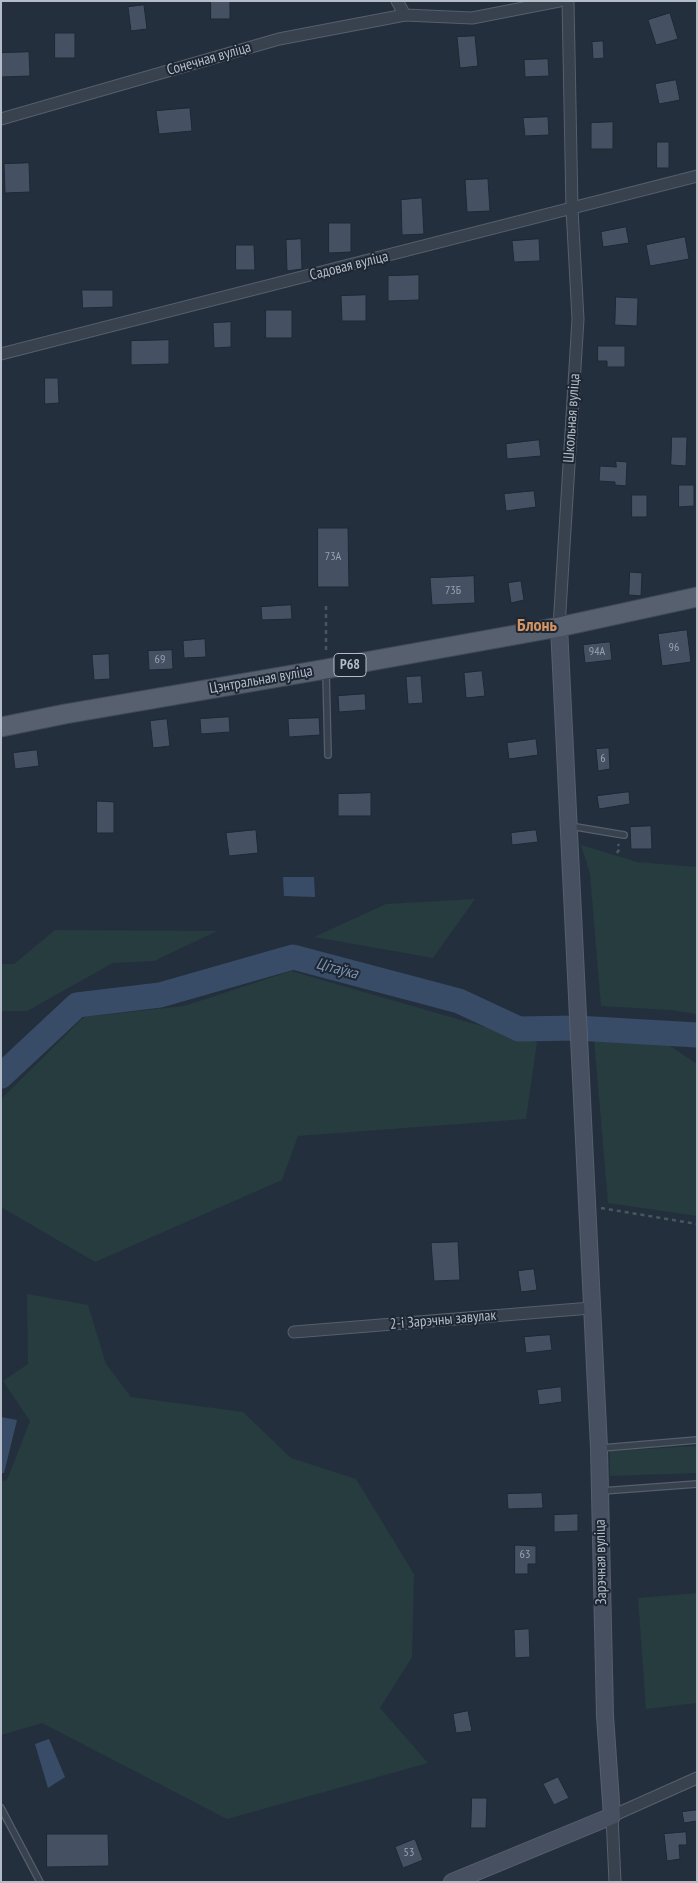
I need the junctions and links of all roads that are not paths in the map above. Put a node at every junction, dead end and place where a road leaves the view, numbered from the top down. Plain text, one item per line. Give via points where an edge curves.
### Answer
1 (397, 1) edge
2 (559, 1) edge
3 (568, 1) edge
4 (404, 15) junction
5 (1, 119) edge
6 (697, 176) edge
7 (572, 209) junction
8 (1, 354) edge
9 (697, 597) edge
10 (559, 627) junction
11 (326, 670) junction
12 (1, 727) edge
13 (328, 755) dead end
14 (570, 830) junction
15 (624, 835) dead end
16 (582, 1104) joint
17 (591, 1308) junction
18 (294, 1332) dead end
19 (697, 1440) edge
20 (599, 1448) junction
21 (697, 1484) edge
22 (600, 1491) junction
23 (697, 1778) edge
24 (1, 1808) edge
25 (612, 1816) junction
26 (40, 1882) edge
27 (452, 1882) edge
28 (615, 1882) edge

1 - 4 street
2 - 4 street, Сонечная вуліца via 472,18
3 - 7 street, Школьная вуліца
4 - 5 street, Сонечная вуліца via 279,39
6 - 7 street, Садовая вуліца
7 - 8 street, Садовая вуліца
7 - 10 street, Школьная вуліца via 578,319
9 - 10 main road, Цэнтральная вуліца / Р68
10 - 11 main road, Цэнтральная вуліца / Р68
10 - 14 main road, Школьная вуліца
11 - 12 main road, Цэнтральная вуліца / Р68
11 - 13 lane
14 - 15 lane
14 - 16 main road, Школьная вуліца
16 - 17 main road, Зарэчная вуліца
17 - 18 street, 2-і Зарэчны завулак
17 - 20 main road, Зарэчная вуліца
19 - 20 lane
20 - 22 main road, Зарэчная вуліца
21 - 22 lane
22 - 25 main road, Зарэчная вуліца via 604,1706
23 - 25 street
24 - 26 lane
25 - 27 main road
25 - 28 street

